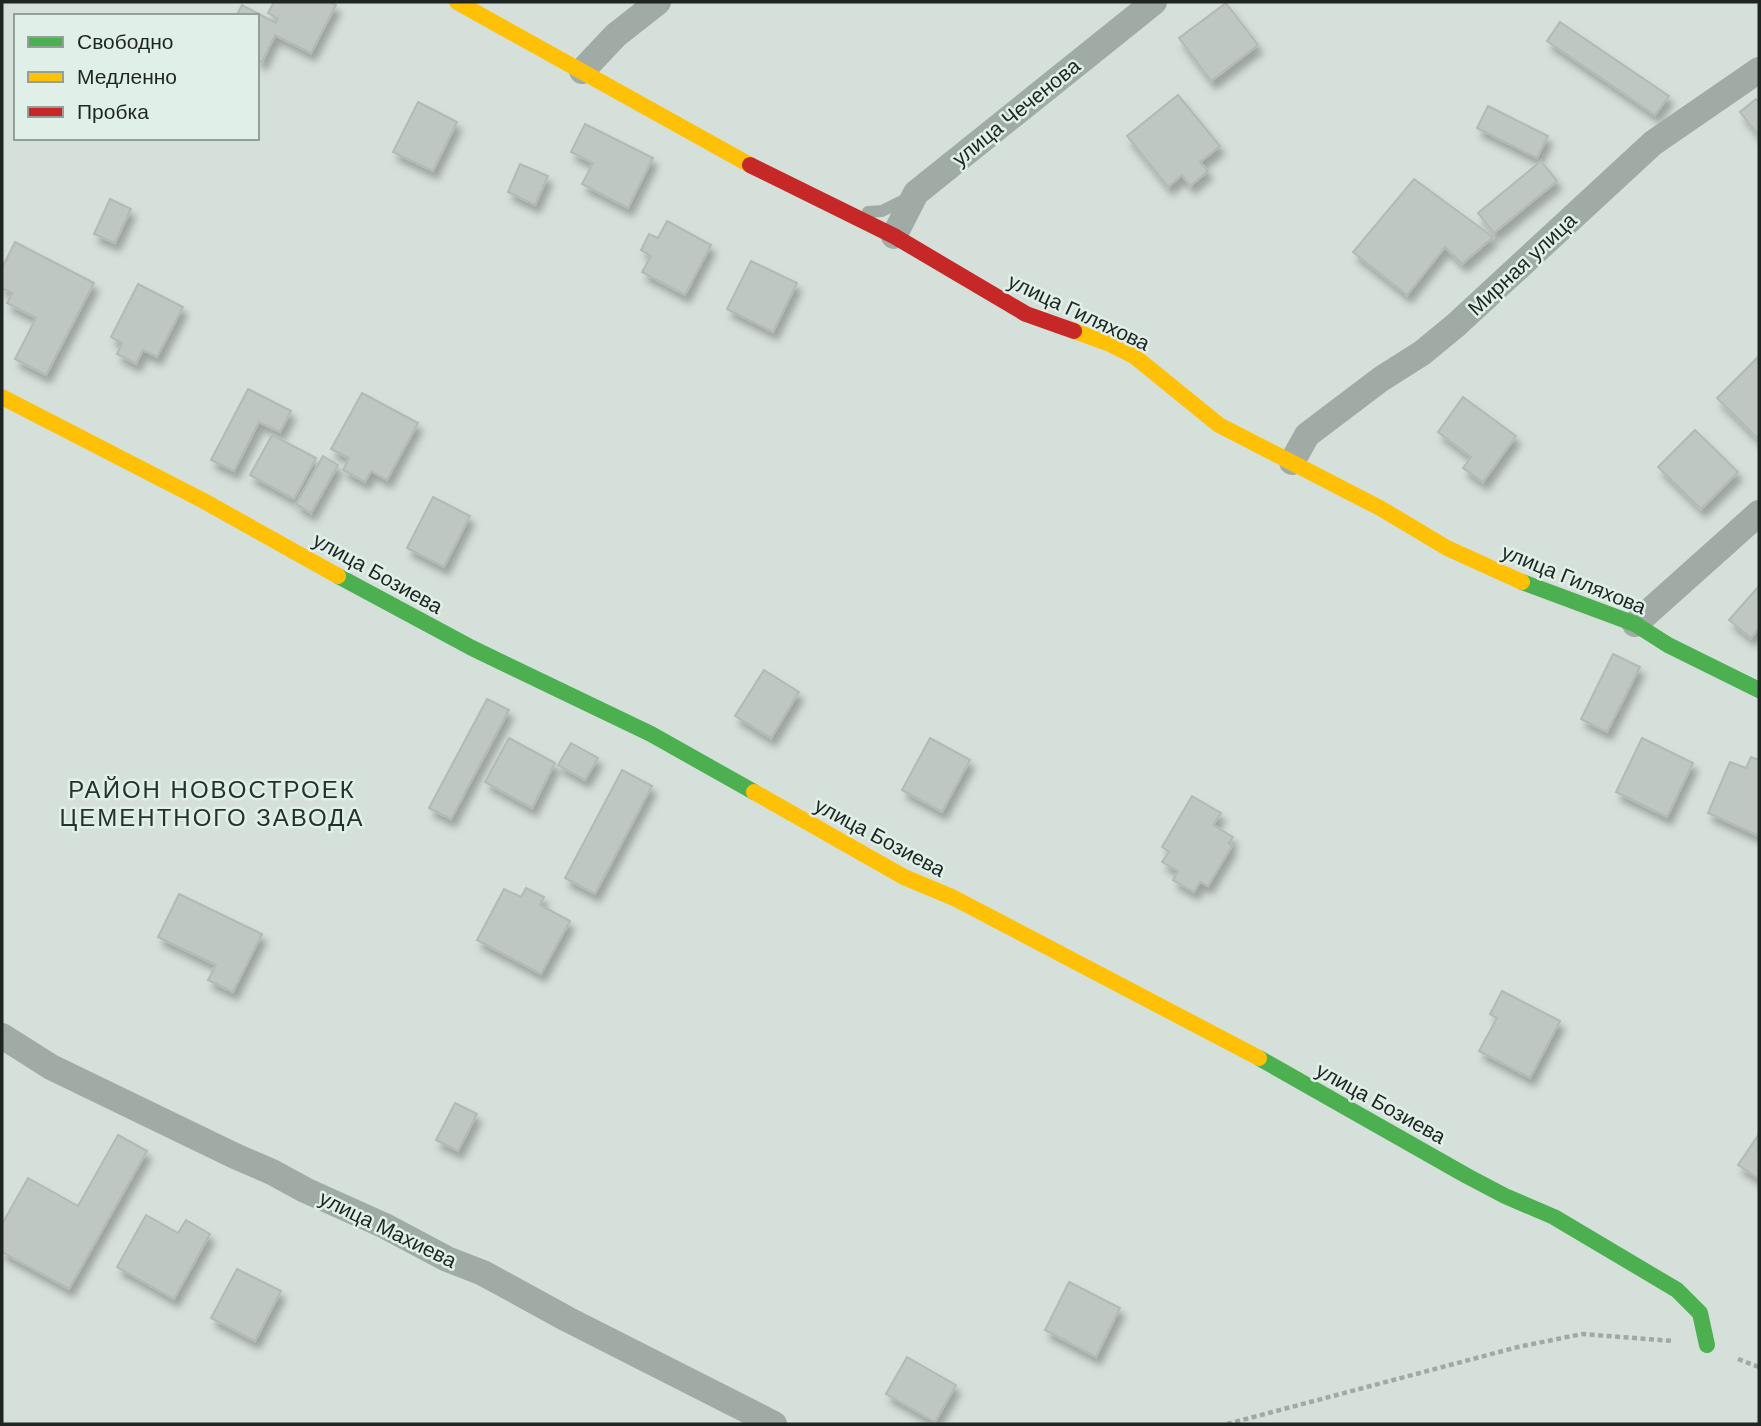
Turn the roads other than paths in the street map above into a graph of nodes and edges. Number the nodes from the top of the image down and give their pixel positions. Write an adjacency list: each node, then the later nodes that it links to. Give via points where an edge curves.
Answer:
1 (457, 2): 4 (street, улица Гиляхова)
2 (658, 2): 4 (street, via 616,35)
3 (1154, 2): 6 (street, улица Чеченова)
4 (582, 71): 7 (street, улица Гиляхова, via 727,153)
5 (1759, 71): 10 (street, Мирная улица, via 1653,143 1422,354 1307,435)
6 (916, 193): 7 (lane, via 882,211); 8 (street, улица Чеченова)
7 (841, 209): 8 (street, улица Гиляхова)
8 (894, 236): 10 (street, улица Гиляхова, via 1026,314 1133,356 1219,425)
9 (2, 397): 15 (street, улица Бозиева, via 472,648 651,734 904,877 965,904 1272,1065 1495,1191 1554,1217 1676,1290 1700,1313)
10 (1292, 462): 12 (street, улица Гиляхова, via 1447,548 1536,589)
11 (1759, 513): 12 (street)
12 (1635, 624): 13 (street, улица Гиляхова)
13 (1759, 690)
14 (2, 1036): 16 (street, улица Махиева, via 51,1067 483,1273)
15 (1707, 1345)
16 (774, 1424)

